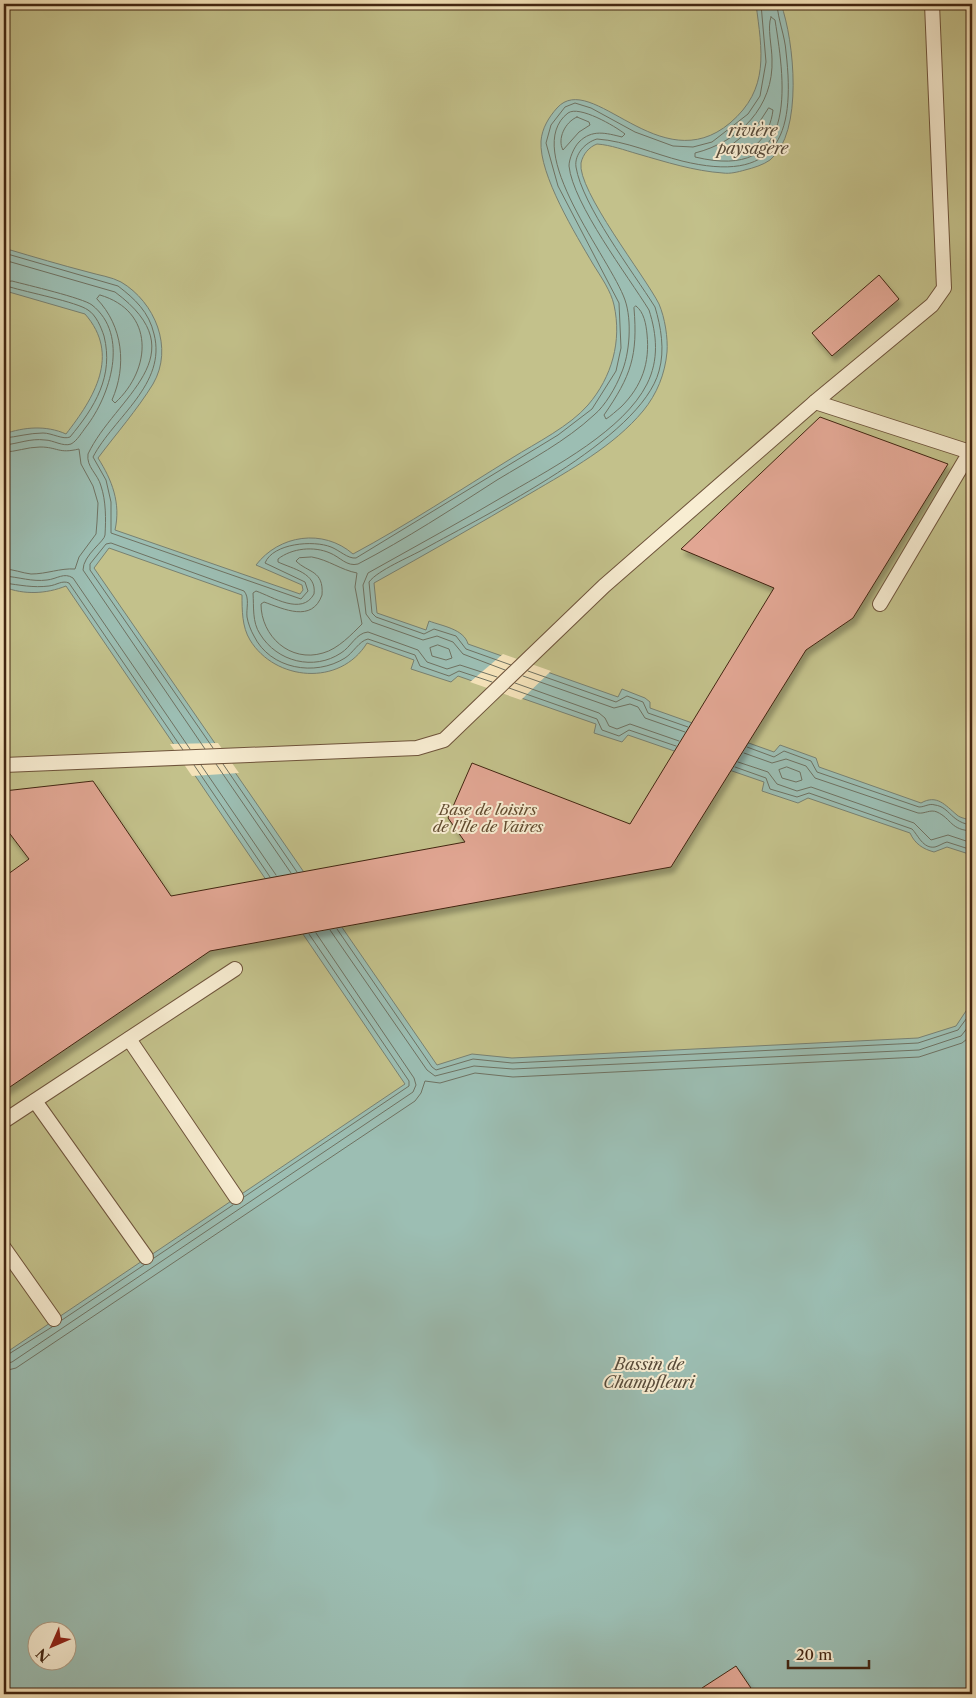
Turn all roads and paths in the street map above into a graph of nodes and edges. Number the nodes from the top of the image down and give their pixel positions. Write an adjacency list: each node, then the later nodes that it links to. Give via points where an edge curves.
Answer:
1 (932, 4): 2 (lane, via 944,288 932,305)
2 (815, 402): 3 (lane, via 970,452); 4 (lane, via 604,586 444,740 417,748)
3 (880, 604)
4 (4, 766)
5 (235, 969): 6 (lane)
6 (129, 1039): 7 (lane); 9 (lane)
7 (35, 1101): 8 (lane); 11 (lane)
8 (4, 1121)
9 (236, 1197)
10 (4, 1248): 12 (lane)
11 (146, 1257)
12 (54, 1320)

